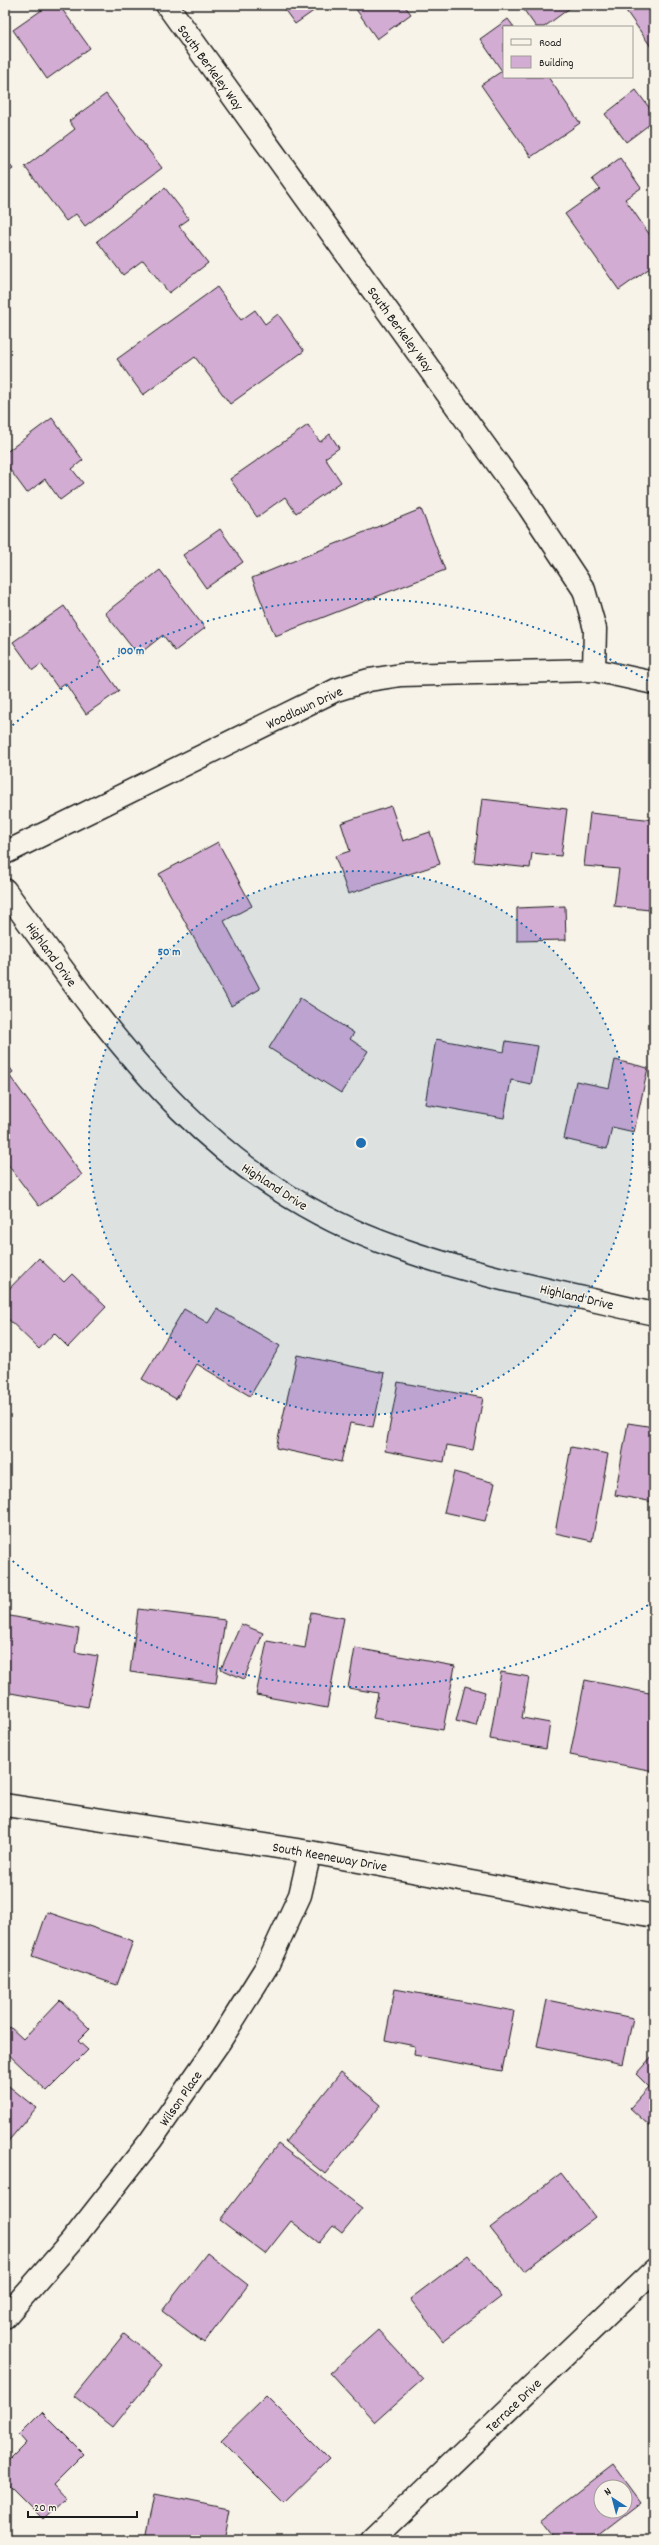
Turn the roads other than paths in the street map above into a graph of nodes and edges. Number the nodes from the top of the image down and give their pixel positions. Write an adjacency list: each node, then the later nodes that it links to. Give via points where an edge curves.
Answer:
1 (167, 5): 2 (street, South Berkeley Way, via 529,507 584,590 595,629)
2 (594, 670): 3 (street, Woodlawn Drive); 4 (street, Woodlawn Drive, via 401,675 369,680 336,690)
3 (654, 683)
4 (5, 853)
5 (5, 890): 6 (street, Highland Drive, via 82,996 154,1084 182,1113 231,1156 278,1190 317,1213 358,1232 429,1259 494,1277)
6 (654, 1314)
7 (5, 1805): 8 (street, South Keeneway Drive)
8 (310, 1852): 9 (street, South Keeneway Drive); 11 (street, Wilson Place, via 300,1895 270,1959 220,2041 150,2140 76,2236)
9 (654, 1916)
10 (654, 2270): 12 (street, Terrace Drive)
11 (5, 2317)
12 (372, 2540)

